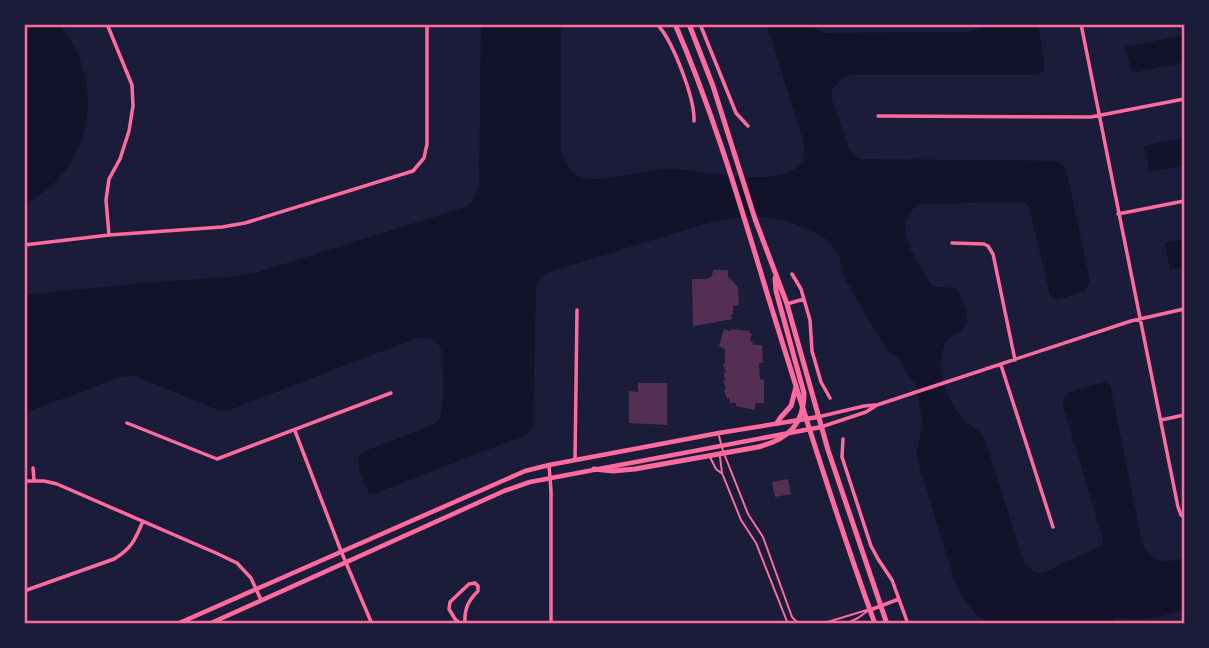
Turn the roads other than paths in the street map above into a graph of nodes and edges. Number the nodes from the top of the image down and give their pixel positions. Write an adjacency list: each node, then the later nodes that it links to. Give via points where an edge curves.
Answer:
1 (107, 24): 15 (street, via 132,85 133,106 120,159 109,179)
2 (427, 24): 15 (street, via 427,144 424,158 413,170 245,223)
3 (657, 24): 11 (street, via 671,44 692,102)
4 (675, 24): 27 (main road, via 730,170)
5 (689, 24): 18 (main road)
6 (701, 24): 12 (street, via 736,113)
7 (1081, 24): 10 (street)
8 (1185, 99): 10 (street)
9 (878, 116): 10 (street)
10 (1099, 116): 14 (street)
11 (694, 121)
12 (748, 126)
13 (1185, 201): 14 (street)
14 (1118, 214): 24 (street)
15 (109, 235): 17 (street)
16 (952, 243): 25 (street, via 984,244 993,254)
17 (24, 246)
18 (775, 272): 21 (main road); 47 (main road, via 776,291 804,388 800,417 789,433 766,445 674,462 613,471)
19 (792, 274): 20 (street)
20 (804, 299): 21 (street); 29 (street, via 813,356)
21 (787, 304): 32 (main road)
22 (1185, 309): 24 (street)
23 (576, 310): 44 (street)
24 (1140, 318): 25 (street); 34 (street)
25 (1015, 360): 26 (street)
26 (1001, 365): 30 (street); 54 (street)
27 (796, 386): 33 (main road); 36 (main road, via 791,406)
28 (391, 393): 39 (street)
29 (830, 398)
30 (877, 405): 32 (street); 37 (street)
31 (1185, 415): 34 (street)
32 (818, 417): 33 (main road); 37 (main road)
33 (807, 419): 36 (main road); 38 (main road)
34 (1161, 420): 52 (street)
35 (127, 423): 39 (street, via 217,459)
36 (777, 423): 40 (main road)
37 (821, 427): 38 (main road); 61 (main road)
38 (810, 430): 42 (main road); 62 (main road)
39 (295, 431): 55 (street)
40 (719, 433): 42 (lane); 44 (main road)
41 (843, 439): 59 (street, via 842,457 872,546)
42 (721, 446): 43 (main road); 48 (lane); 69 (lane, via 748,514 763,537 789,611)
43 (703, 449): 47 (main road); 48 (lane)
44 (575, 460): 45 (main road)
45 (549, 465): 49 (street); 55 (main road, via 511,476)
46 (33, 468): 50 (street)
47 (593, 469): 49 (main road)
48 (722, 473): 68 (lane, via 741,520 756,542)
49 (550, 478): 56 (main road, via 504,491); 67 (street)
50 (34, 480): 51 (street); 53 (street, via 57,484)
51 (24, 481)
52 (1183, 516)
53 (144, 521): 57 (street, via 237,563); 58 (street, via 127,551 114,559)
54 (1053, 527)
55 (341, 551): 56 (street); 57 (main road)
56 (345, 562): 60 (main road); 65 (street)
57 (256, 590): 60 (street); 63 (main road)
58 (24, 591)
59 (900, 599): 61 (street); 74 (street)
60 (261, 600): 64 (main road)
61 (881, 606): 62 (street); 73 (main road)
62 (870, 610): 70 (lane); 71 (lane); 72 (main road)
63 (177, 624)
64 (209, 624)
65 (372, 624)
66 (463, 624): 66 (street, via 449,610 450,602 475,583 478,591 468,601)
67 (551, 624)
68 (788, 624)
69 (799, 624)
70 (821, 624)
71 (845, 624)
72 (875, 624)
73 (887, 624)
74 (908, 624)

